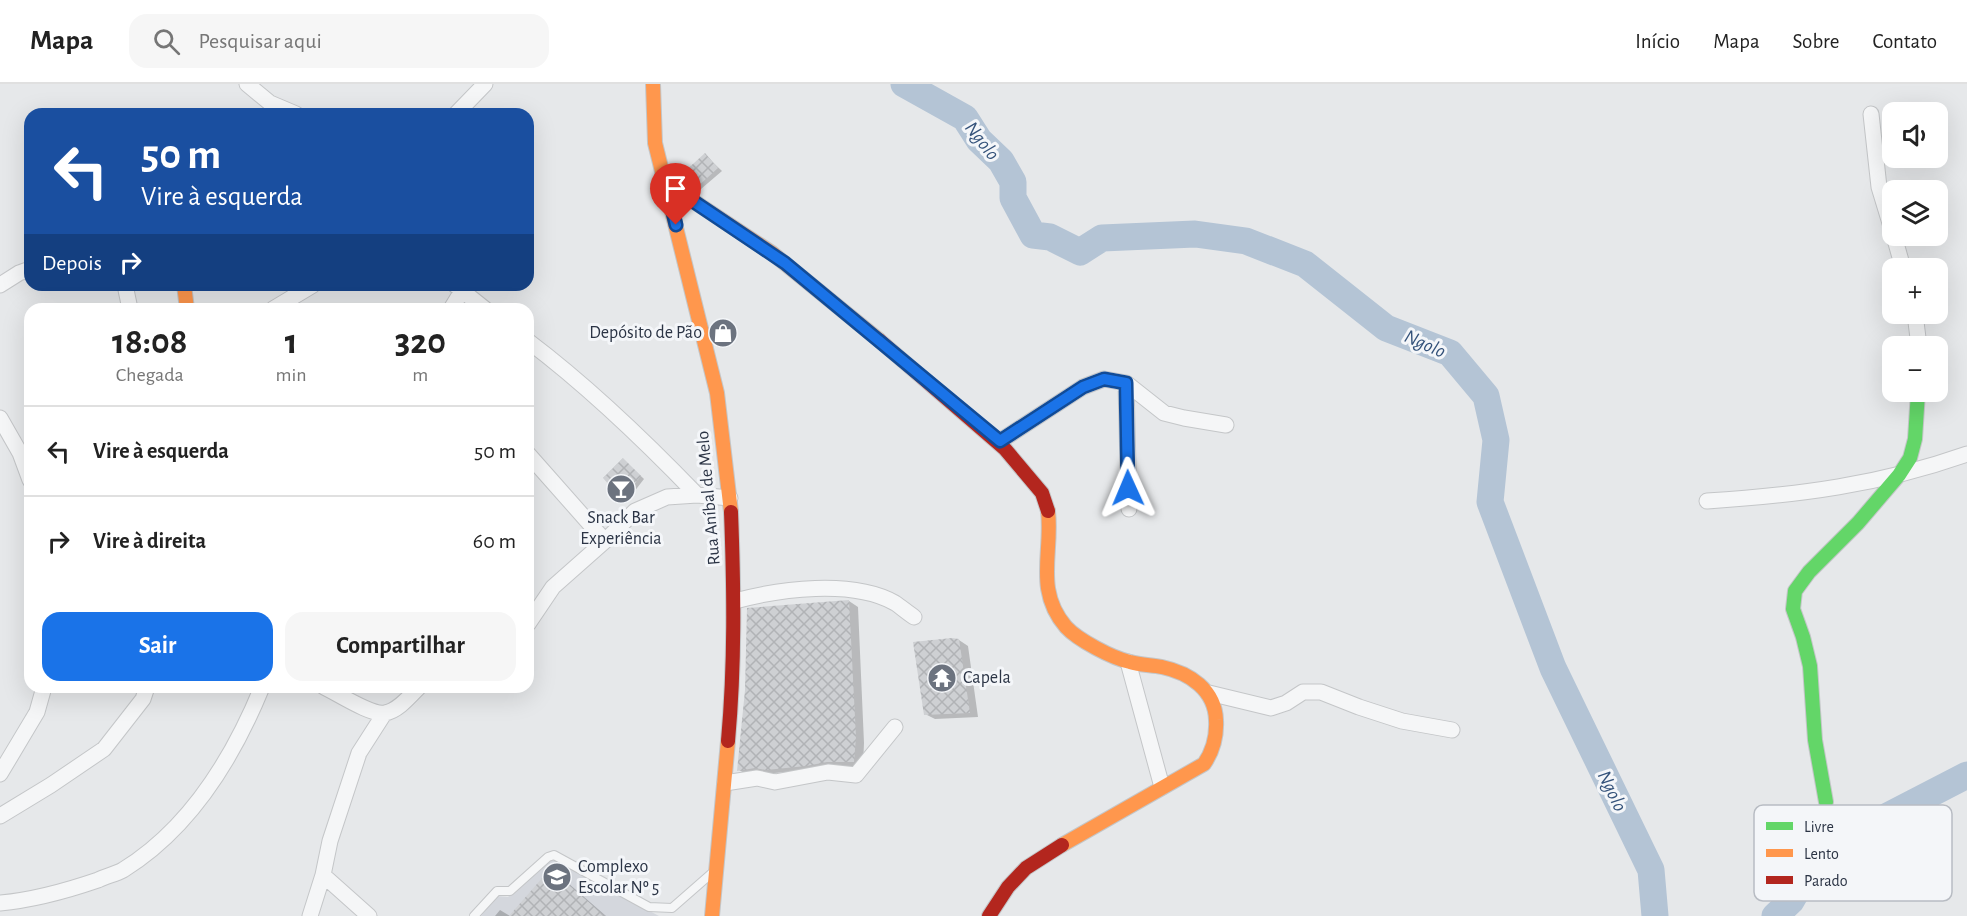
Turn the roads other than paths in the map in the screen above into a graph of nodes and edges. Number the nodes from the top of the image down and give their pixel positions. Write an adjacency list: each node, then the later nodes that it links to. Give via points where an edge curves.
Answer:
1 (247, 84): 4 (street)
2 (485, 84): 5 (street)
3 (652, 84): 7 (street, Rua Aníbal de Melo, via 656,143)
4 (282, 108)
5 (462, 108)
6 (1871, 114): 8 (street)
7 (666, 183): 20 (street, via 785,263); 26 (street, Rua Aníbal de Melo, via 717,393)
8 (1882, 197)
9 (24, 271): 10 (street)
10 (0, 285)
11 (303, 291): 13 (street)
12 (463, 291): 14 (street)
13 (283, 303)
14 (478, 303)
15 (534, 345): 25 (street, via 643,439)
16 (1126, 383): 19 (street, via 1164,413); 20 (street, via 1104,379 1083,387); 28 (street)
17 (1917, 402): 24 (street, via 1915,439)
18 (0, 418): 23 (street)
19 (1226, 425)
20 (1000, 441): 33 (street, via 1044,496 1050,519 1048,588 1054,610 1068,630)
21 (1967, 454): 24 (street)
22 (534, 461): 29 (street)
23 (24, 464)
24 (1899, 476): 27 (street, via 1841,488); 46 (street, via 1794,591 1793,609 1810,666 1815,740)
25 (697, 495): 26 (street); 29 (street, via 667,497 635,511)
26 (730, 498): 30 (street, Rua Aníbal de Melo)
27 (1707, 501)
28 (1129, 509)
29 (605, 541): 31 (street, via 553,587)
30 (735, 601): 32 (street, via 789,590 844,590 894,602); 44 (street, Rua Aníbal de Melo)
31 (534, 615)
32 (914, 617)
33 (1128, 662): 39 (street, via 1178,671 1195,679); 45 (street)
34 (42, 693): 43 (street, via 37,712)
35 (145, 693): 47 (street, via 104,749)
36 (259, 693): 50 (street, via 211,785 171,835 122,870 70,890)
37 (336, 693): 40 (street)
38 (413, 693): 40 (street, via 396,709)
39 (1209, 693): 42 (street, via 1271,708 1303,692 1321,692 1402,721); 45 (street, via 1216,712 1217,733 1212,753 1204,764)
40 (384, 714): 49 (street, via 359,753)
41 (895, 728): 44 (street, via 856,775 828,772 775,782 757,778)
42 (1452, 730)
43 (0, 774)
44 (726, 783): 48 (street, Rua Aníbal de Melo)
45 (1162, 787): 55 (street, via 1026,868)
46 (1826, 802)
47 (0, 816)
48 (717, 869): 53 (lane, via 672,908 649,907 554,855 510,891 497,891); 54 (street, Rua Aníbal de Melo)
49 (323, 875): 51 (street); 52 (street)
50 (0, 903)
51 (310, 916)
52 (369, 916)
53 (474, 916)
54 (712, 916)
55 (989, 916)

